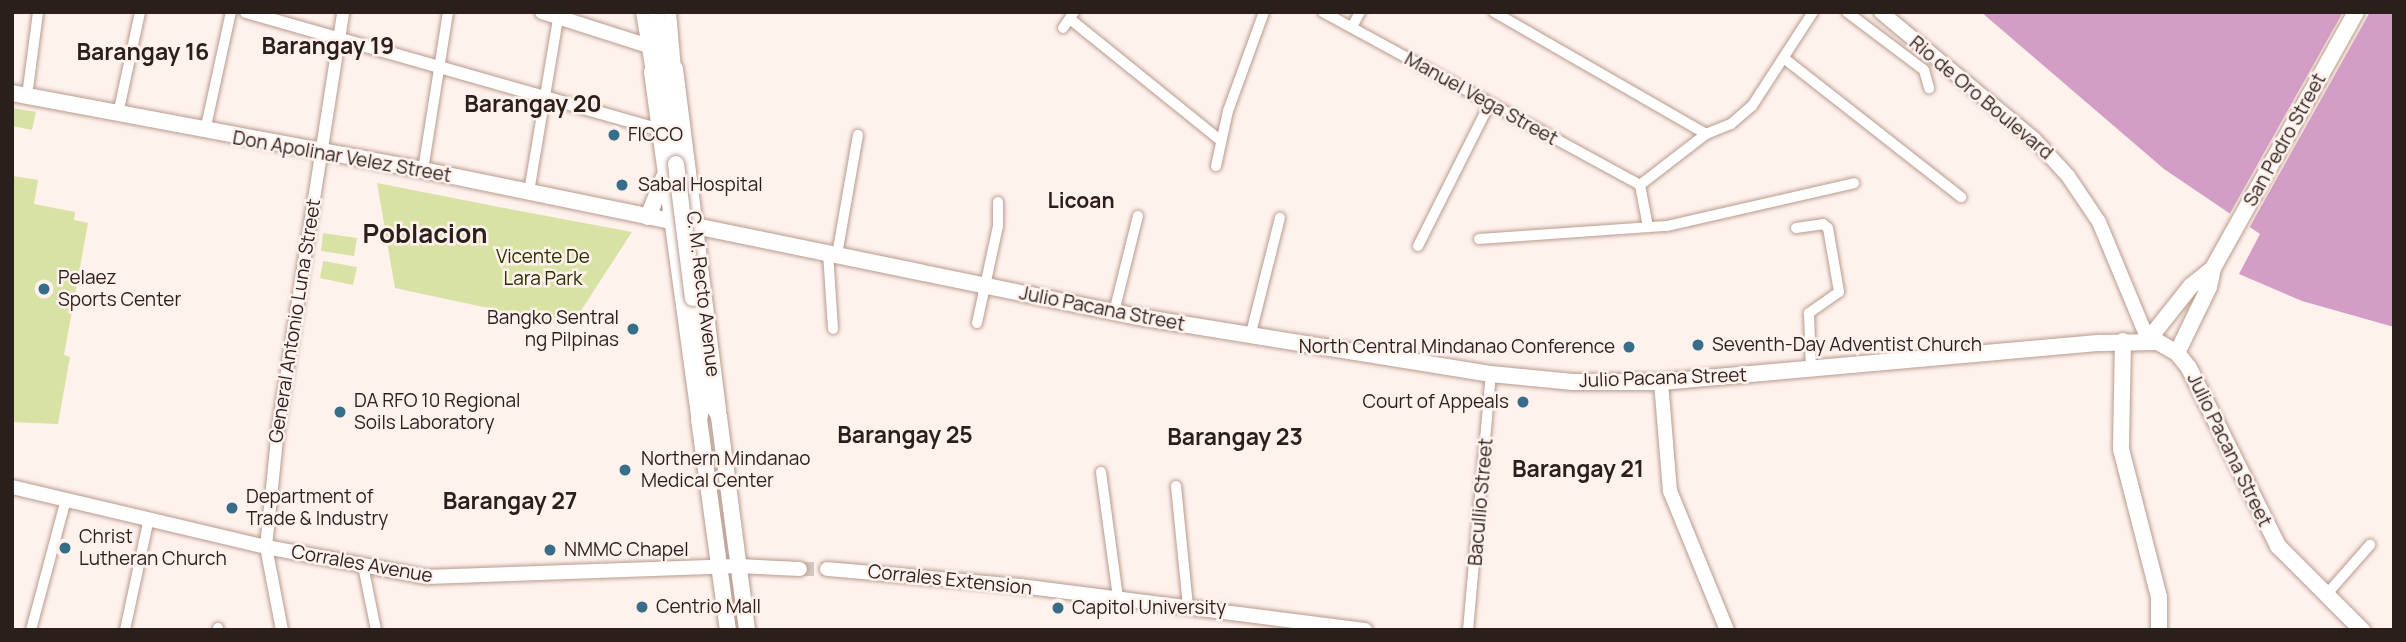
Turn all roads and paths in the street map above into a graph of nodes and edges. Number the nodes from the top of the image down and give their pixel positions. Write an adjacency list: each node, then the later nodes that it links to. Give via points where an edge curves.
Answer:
1 (38, 12): 28 (street)
2 (140, 12): 31 (street)
3 (231, 12): 33 (street)
4 (246, 12): 22 (street)
5 (342, 12): 22 (street, General Antonio Luna Street)
6 (448, 12): 25 (street)
7 (542, 12): 19 (main road)
8 (642, 12): 23 (street)
9 (656, 12): 23 (main road, C. M. Recto Avenue)
10 (670, 12): 26 (street)
11 (1264, 12): 36 (street)
12 (1322, 12): 21 (street, Manuel Vega Street)
13 (1360, 12): 21 (street)
14 (1494, 12): 34 (street)
15 (1813, 12): 24 (street)
16 (1847, 12): 27 (street, via 1924,70)
17 (1881, 12): 62 (main road, Rio de Oro Boulevard, via 2034,139 2068,176 2099,222)
18 (2356, 12): 56 (main road, San Pedro Street)
19 (558, 18): 23 (main road); 29 (street)
20 (1069, 20): 36 (street)
21 (1352, 27): 30 (street, Manuel Vega Street)
22 (338, 39): 25 (street); 37 (street, General Antonio Luna Street)
23 (654, 48): 26 (main road, C. M. Recto Avenue); 32 (main road, C. M. Recto Avenue, via 652,72); 39 (main road, C. M. Recto Avenue)
24 (1785, 59): 34 (street, via 1752,106 1731,124); 44 (street)
25 (439, 68): 29 (street); 40 (street)
26 (675, 69): 50 (main road, C. M. Recto Avenue)
27 (1929, 88)
28 (19, 95): 31 (main road, Don Apolinar Velez Street)
29 (545, 98): 32 (street); 43 (street)
30 (1489, 105): 42 (street, Manuel Vega Street); 54 (street)
31 (118, 114): 33 (main road, Don Apolinar Velez Street)
32 (660, 130): 39 (main road, C. M. Recto Avenue)
33 (205, 132): 37 (main road, Don Apolinar Velez Street)
34 (1706, 134): 42 (street)
35 (858, 135): 55 (street)
36 (1220, 140): 38 (street)
37 (321, 153): 40 (main road, Don Apolinar Velez Street); 77 (street, General Antonio Luna Street, via 278,429)
38 (1216, 166)
39 (671, 168): 47 (main road); 49 (main road, C. M. Recto Avenue); 68 (main road, C. M. Recto Avenue, bridge)
40 (423, 170): 43 (main road, Don Apolinar Velez Street)
41 (1854, 183): 51 (street)
42 (1640, 185): 51 (street)
43 (529, 192): 47 (main road, Don Apolinar Velez Street)
44 (1961, 197)
45 (998, 202): 57 (street, via 998,226)
46 (1138, 216): 58 (street)
47 (649, 217): 49 (main road, Don Apolinar Velez Street)
48 (1280, 218): 61 (street)
49 (672, 222): 50 (main road, Don Apolinar Velez Street); 70 (main road, C. M. Recto Avenue)
50 (695, 227): 55 (main road, Julio Pacana Street); 69 (main road, C. M. Recto Avenue)
51 (1648, 227): 53 (street)
52 (1796, 228): 65 (street, via 1823,224 1828,228 1839,292 1809,313)
53 (1479, 239)
54 (1418, 246)
55 (832, 254): 57 (main road, Julio Pacana Street); 60 (street)
56 (2214, 266): 62 (main road, San Pedro Street, via 2191,286); 64 (main road, San Pedro Street, via 2209,287)
57 (985, 286): 58 (main road, Julio Pacana Street); 59 (street)
58 (1114, 312): 61 (main road, Julio Pacana Street)
59 (978, 323)
60 (833, 329)
61 (1250, 337): 66 (main road, Julio Pacana Street)
62 (2148, 340): 63 (main road, Julio Pacana Street); 64 (main road, Julio Pacana Street)
63 (2123, 341): 65 (main road, Julio Pacana Street); 95 (main road, via 2121,449 2160,597)
64 (2177, 353): 83 (main road, Julio Pacana Street, via 2194,377 2270,534)
65 (1811, 371): 67 (main road, Julio Pacana Street)
66 (1491, 374): 67 (main road, Julio Pacana Street, via 1573,382); 93 (street, Bacullio Street)
67 (1661, 382): 94 (main road, via 1670,491)
68 (705, 389): 69 (main road, C. M. Recto Avenue); 70 (main road, C. M. Recto Avenue)
69 (719, 417): 79 (main road, C. M. Recto Avenue)
70 (699, 419): 80 (main road, C. M. Recto Avenue)
71 (1101, 472): 84 (street)
72 (1176, 486): 85 (street)
73 (12, 487): 74 (main road, Corrales Avenue)
74 (66, 499): 75 (main road, Corrales Avenue); 86 (street)
75 (149, 518): 77 (main road, Corrales Avenue); 87 (street)
76 (2370, 545): 83 (street)
77 (267, 547): 78 (main road, Corrales Avenue); 88 (street, General Antonio Luna Street)
78 (363, 566): 80 (main road, Corrales Avenue, via 426,577); 89 (street)
79 (738, 566): 80 (main road, Corrales Avenue); 81 (main road); 91 (main road, C. M. Recto Avenue)
80 (720, 569): 90 (main road, C. M. Recto Avenue)
81 (800, 569)
82 (827, 569): 84 (main road, Corrales Extension)
83 (2326, 595): 96 (main road, Julio Pacana Street)
84 (1118, 598): 85 (main road, Corrales Extension)
85 (1188, 607): 92 (main road, Corrales Extension)
86 (31, 630)
87 (125, 630)
88 (282, 630)
89 (376, 630)
90 (728, 630)
91 (747, 630)
92 (1365, 630)
93 (1468, 630)
94 (1727, 630)
95 (2159, 630)
96 (2362, 630)

